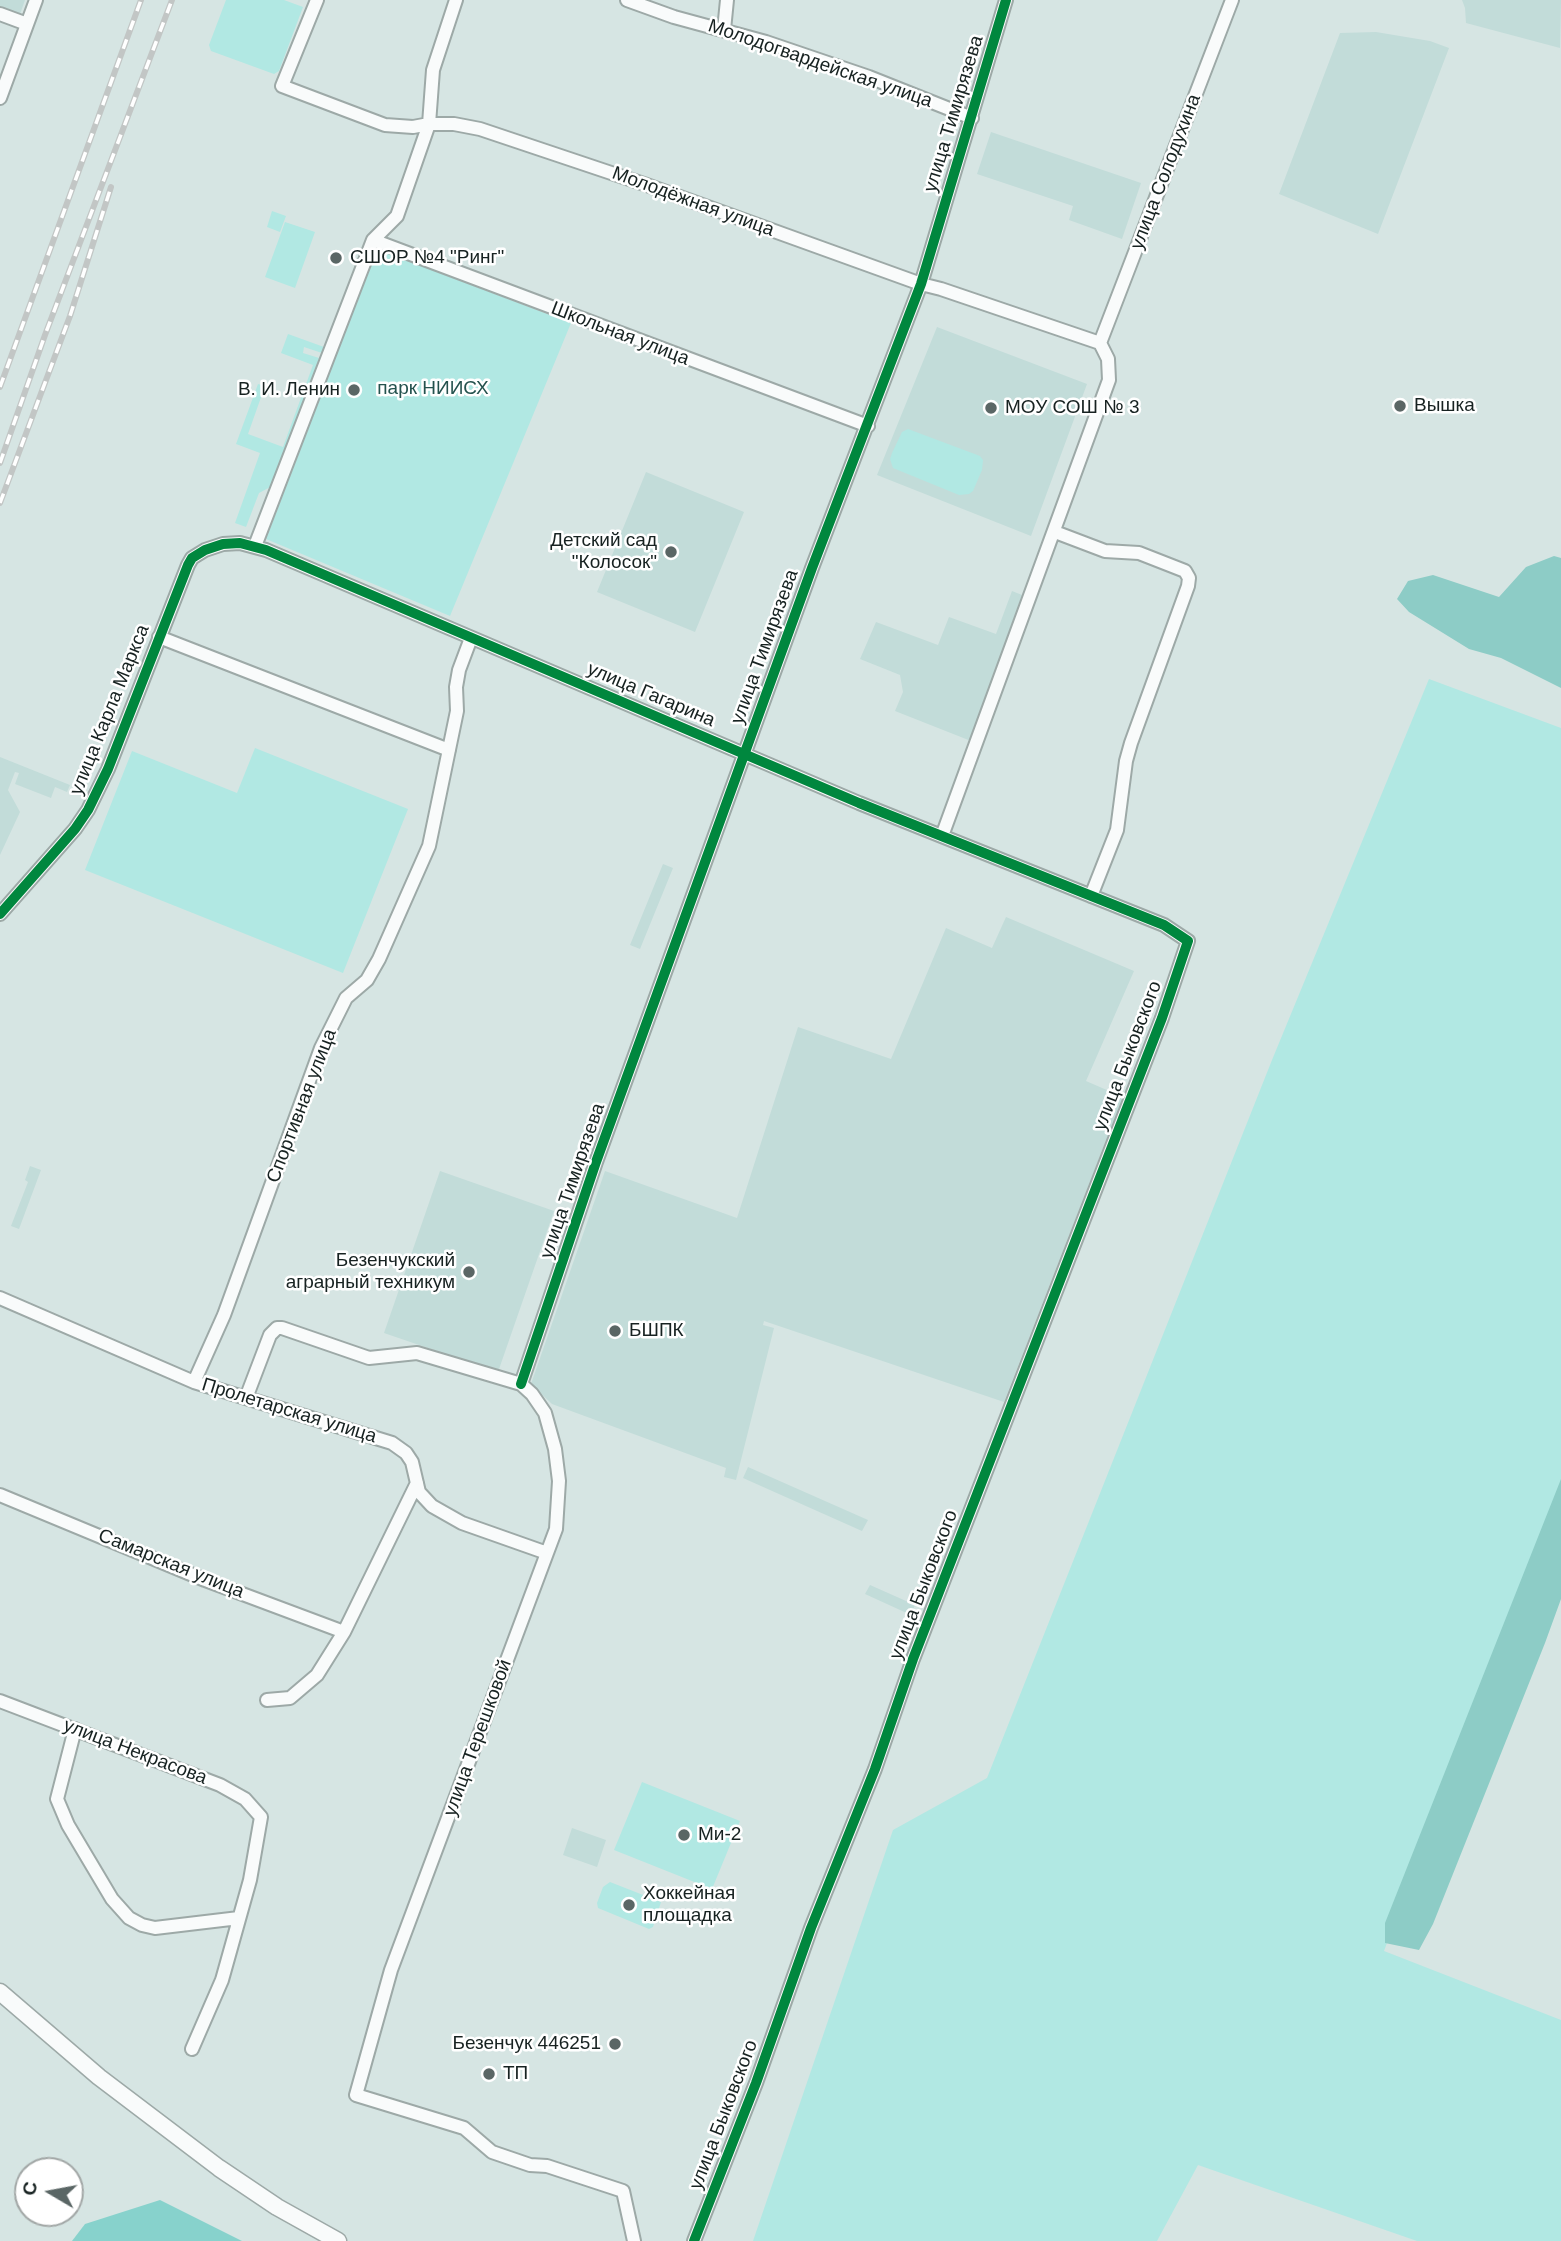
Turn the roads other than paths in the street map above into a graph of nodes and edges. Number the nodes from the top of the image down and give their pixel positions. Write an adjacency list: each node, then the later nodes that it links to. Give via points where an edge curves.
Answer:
1 (36, 0): 9 (street)
2 (317, 0): 13 (street, Молодёжная улица, via 282,86 386,125)
3 (456, 0): 13 (street, via 433,70)
4 (627, 0): 10 (street, Молодогвардейская улица)
5 (727, 0): 10 (street)
6 (1006, 0): 12 (street, улица Тимирязева)
7 (1232, 0): 16 (street, улица Солодухина)
8 (0, 14): 9 (street)
9 (27, 24): 11 (street)
10 (724, 30): 12 (street, Молодогвардейская улица, via 869,77)
11 (0, 98)
12 (972, 117): 15 (street, улица Тимирязева)
13 (429, 124): 14 (street, via 397,216); 15 (street, Молодёжная улица, via 480,129)
14 (373, 240): 17 (street, Школьная улица); 19 (street)
15 (921, 284): 16 (street, Молодёжная улица); 17 (street, улица Тимирязева)
16 (1100, 344): 18 (street, via 1108,359 1109,380)
17 (867, 426): 23 (street, улица Тимирязева)
18 (1055, 532): 24 (street); 25 (street, via 1105,551 1139,553 1185,572 1189,578 1131,743 1117,830)
19 (255, 546): 20 (street, улица Карла Маркса, via 223,544 192,558); 21 (street, улица Гагарина)
20 (159, 637): 22 (street); 26 (street, улица Карла Маркса, via 88,810)
21 (471, 638): 22 (street, Спортивная улица, via 459,670); 23 (street, улица Гагарина)
22 (449, 750): 29 (street, Спортивная улица, via 429,845 379,959 367,981 346,998 321,1048 224,1315)
23 (744, 755): 24 (street, улица Гагарина); 30 (street, улица Тимирязева)
24 (942, 836): 25 (street, улица Гагарина)
25 (1091, 895): 27 (street, улица Гагарина, via 1164,925)
26 (0, 914)
27 (1188, 941): 44 (street, улица Быковского)
28 (0, 1298): 29 (street, Пролетарская улица)
29 (194, 1382): 31 (street, Пролетарская улица)
30 (521, 1384): 31 (street, via 417,1353 369,1358 277,1328 270,1335); 34 (street, улица Терешковой, via 545,1413 555,1448 558,1507)
31 (246, 1398): 32 (street, Пролетарская улица, via 392,1443 406,1452)
32 (417, 1483): 34 (street, Пролетарская улица, via 424,1499 444,1514); 35 (street)
33 (0, 1495): 35 (street, Самарская улица)
34 (547, 1553): 43 (street, улица Терешковой, via 391,1970 356,2095 464,2128 492,2152 622,2191)
35 (344, 1632): 36 (street, via 317,1675 290,1698)
36 (267, 1700)
37 (0, 1701): 38 (street, улица Некрасова)
38 (75, 1729): 39 (street, улица Некрасова, via 220,1785 245,1799 261,1817); 39 (street, via 57,1799 112,1899 142,1926)
39 (239, 1918): 41 (street, via 222,1980)
40 (0, 1992): 42 (street, via 99,2077 219,2168)
41 (192, 2049)
42 (338, 2241)
43 (634, 2241)
44 (695, 2241)

